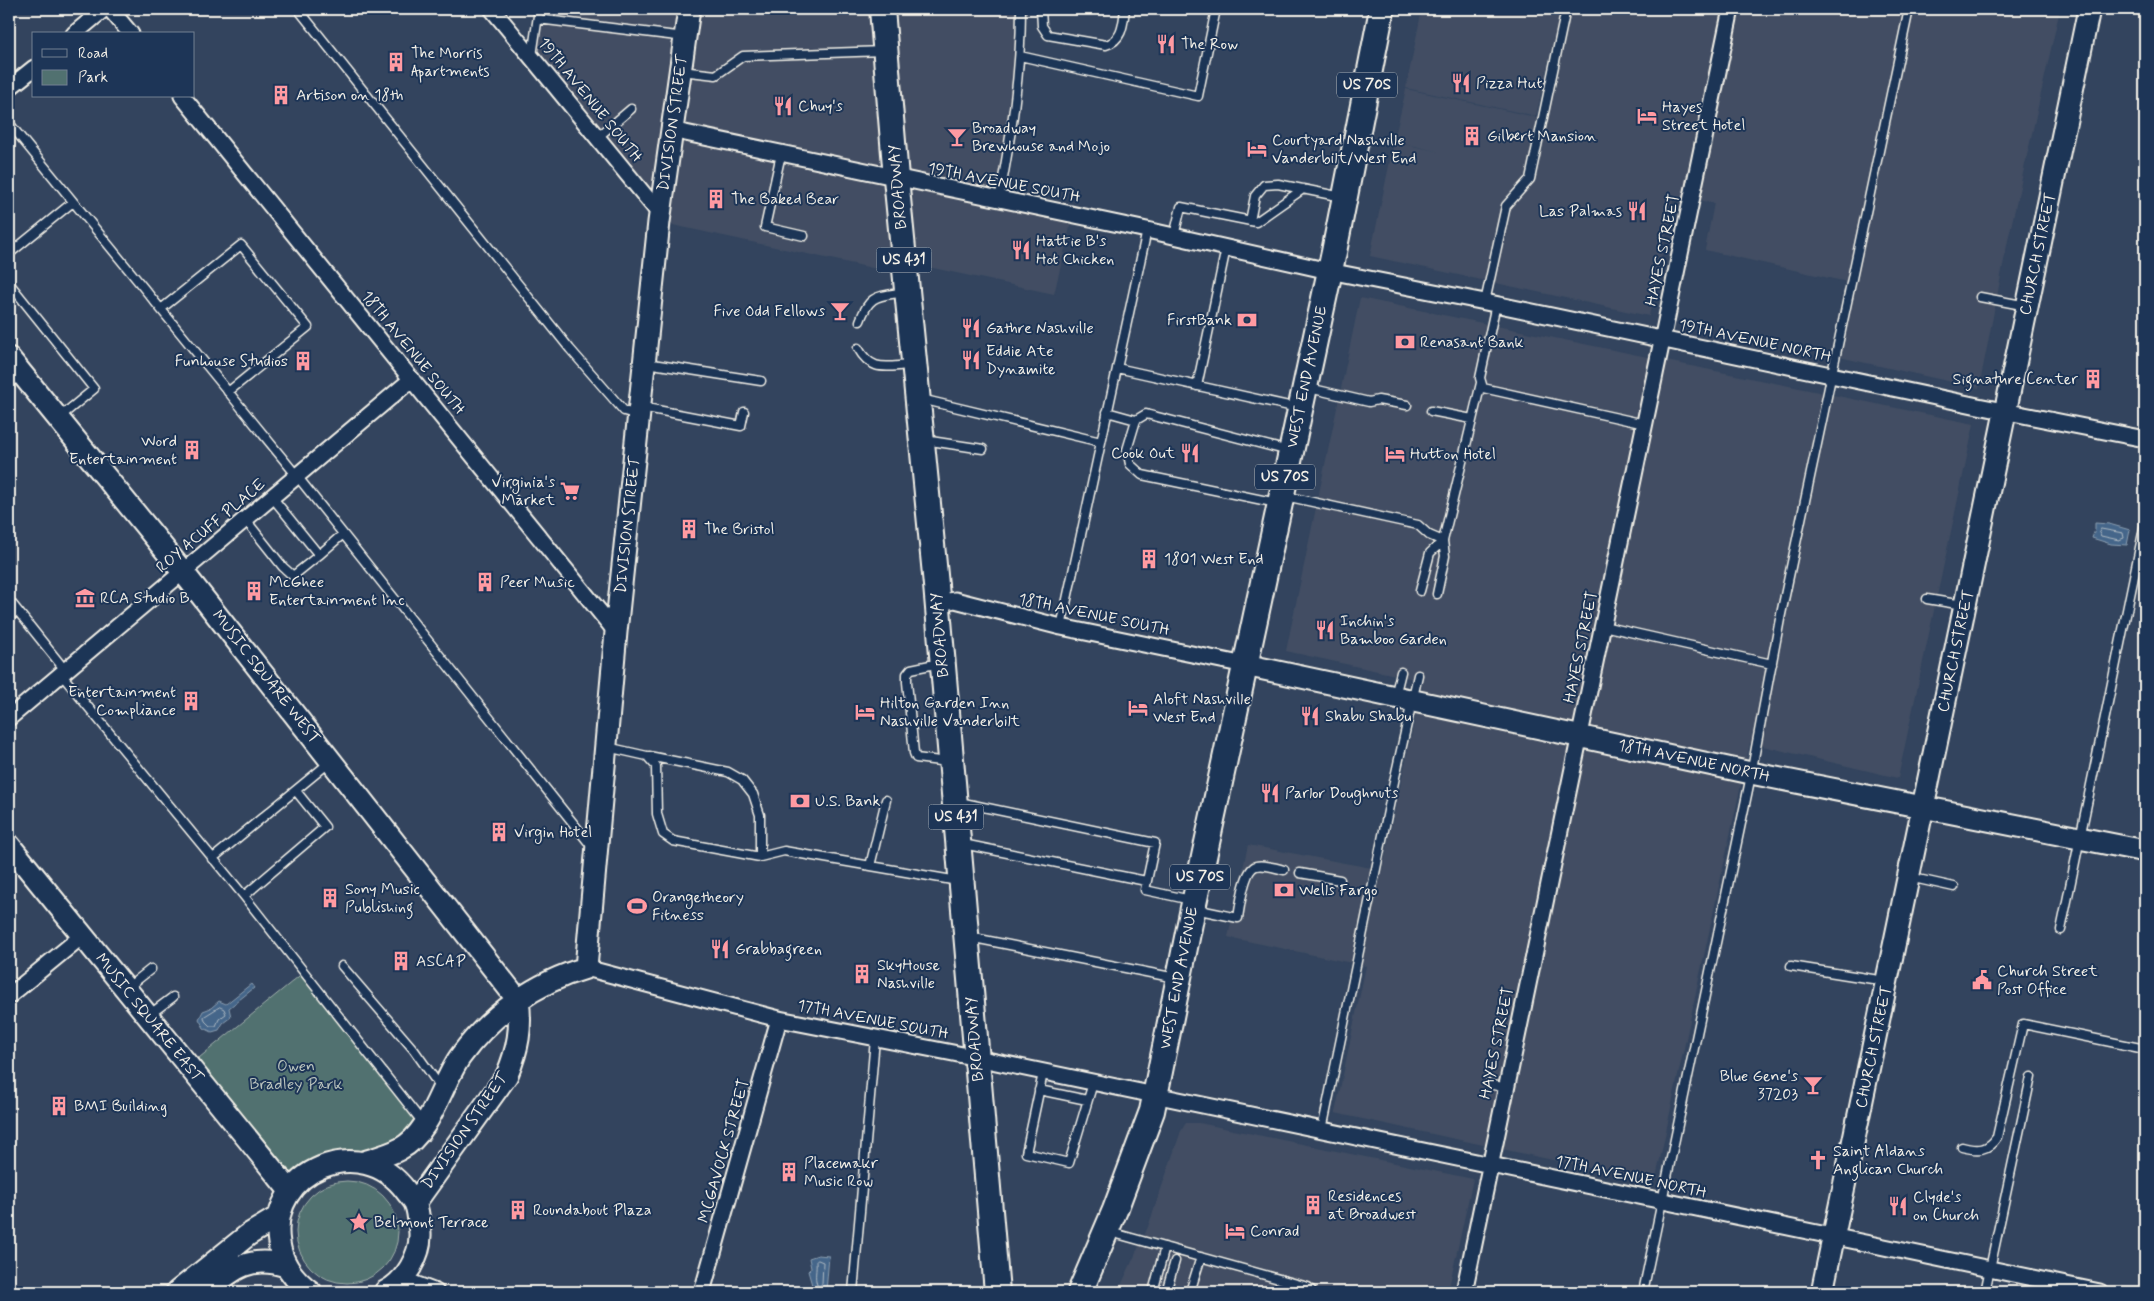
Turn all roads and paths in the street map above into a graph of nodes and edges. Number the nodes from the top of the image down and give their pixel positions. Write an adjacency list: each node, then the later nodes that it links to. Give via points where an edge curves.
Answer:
1 (104, 9): 18 (street)
2 (110, 9): 19 (street)
3 (298, 9): 70 (lane, via 570,349 624,411)
4 (492, 9): 23 (street, 19TH AVENUE SOUTH)
5 (539, 9): 17 (lane)
6 (689, 9): 20 (main road, DIVISION STREET)
7 (882, 9): 21 (main road, BROADWAY / US 431)
8 (1021, 9): 22 (lane)
9 (1041, 9): 10 (lane, via 1042,26 1048,35 1106,46 1121,35)
10 (1125, 9)
11 (1216, 9): 22 (lane, via 1198,96)
12 (1566, 9): 49 (lane, via 1530,179 1506,206)
13 (1731, 9): 53 (street, HAYES STREET)
14 (1909, 9): 59 (lane)
15 (2089, 9): 50 (main road, CHURCH STREET)
16 (1378, 10): 35 (main road, WEST END AVENUE / US 70S)
17 (538, 19): 20 (lane); 23 (lane)
18 (76, 32)
19 (129, 32)
20 (685, 37): 25 (main road, DIVISION STREET)
21 (886, 51): 25 (lane, via 743,56 716,75); 33 (main road, BROADWAY / US 431)
22 (1020, 56): 36 (lane, via 1014,122)
23 (532, 57): 31 (street, 19TH AVENUE SOUTH)
24 (32, 70): 26 (street)
25 (680, 70): 30 (main road, DIVISION STREET)
26 (9, 88)
27 (184, 98): 60 (street, 18TH AVENUE SOUTH)
28 (631, 109): 31 (lane)
29 (9, 123): 37 (lane)
30 (671, 130): 32 (street, 19TH AVENUE SOUTH); 38 (main road, DIVISION STREET)
31 (598, 138): 38 (street, 19TH AVENUE SOUTH)
32 (781, 154): 33 (street, 19TH AVENUE SOUTH); 41 (lane, via 765,227)
33 (896, 178): 36 (street, 19TH AVENUE SOUTH); 47 (main road, BROADWAY / US 431)
34 (1303, 189): 35 (lane); 39 (lane, via 1256,222); 39 (lane, via 1264,185 1255,196)
35 (1344, 198): 45 (main road, WEST END AVENUE / US 70S)
36 (999, 200): 40 (street, 19TH AVENUE SOUTH)
37 (73, 202): 44 (lane); 51 (lane)
38 (660, 214): 56 (main road, DIVISION STREET)
39 (1250, 221): 42 (lane, via 1181,207)
40 (1147, 230): 42 (street, 19TH AVENUE SOUTH); 58 (lane)
41 (804, 236)
42 (1174, 236): 43 (street, 19TH AVENUE SOUTH)
43 (1226, 248): 45 (street, 19TH AVENUE SOUTH); 63 (lane)
44 (9, 254)
45 (1329, 272): 49 (street, 19TH AVENUE NORTH); 65 (main road, WEST END AVENUE / US 70S)
46 (9, 283): 73 (lane, via 94,389)
47 (907, 292): 52 (lane, via 875,297 866,306); 57 (main road, BROADWAY / US 431)
48 (1980, 297): 50 (lane)
49 (1491, 303): 53 (street, 19TH AVENUE NORTH); 62 (lane)
50 (2028, 306): 69 (main road, CHURCH STREET)
51 (161, 309): 64 (lane); 64 (lane, via 241,245 308,327)
52 (860, 321)
53 (1662, 340): 59 (street, 19TH AVENUE NORTH); 76 (street, HAYES STREET)
54 (858, 348): 57 (lane, via 865,360 876,367)
55 (9, 358): 73 (main road, MUSIC SQUARE WEST)
56 (646, 363): 61 (lane); 70 (main road, DIVISION STREET)
57 (915, 364): 66 (main road, BROADWAY / US 431)
58 (1117, 368): 63 (lane); 72 (lane)
59 (1832, 375): 69 (street, 19TH AVENUE NORTH); 103 (lane)
60 (412, 379): 82 (street, ROY ACUFF PLACE); 101 (street, 18TH AVENUE SOUTH)
61 (761, 381)
62 (1480, 383): 74 (lane); 76 (lane, via 1483,388)
63 (1197, 386): 65 (lane)
64 (228, 392): 82 (lane)
65 (1302, 398): 67 (lane, via 1378,400); 81 (main road, WEST END AVENUE / US 70S)
66 (919, 399): 78 (main road, BROADWAY / US 431); 79 (lane)
67 (1407, 405)
68 (1431, 411): 74 (lane)
69 (2005, 411): 77 (street, 19TH AVENUE NORTH); 96 (main road, CHURCH STREET)
70 (641, 412): 71 (lane, via 741,426); 101 (main road, DIVISION STREET)
71 (744, 412)
72 (1107, 412): 75 (lane); 79 (lane)
73 (58, 418): 90 (main road, MUSIC SQUARE WEST)
74 (1472, 419): 88 (lane)
75 (1136, 420): 81 (lane, via 1146,414); 84 (lane, via 1127,450 1130,464 1142,475)
76 (1645, 424): 99 (street, HAYES STREET)
77 (2145, 439)
78 (922, 440): 80 (lane); 95 (main road, BROADWAY / US 431)
79 (1101, 442): 100 (lane)
80 (983, 449)
81 (1290, 452): 84 (main road, WEST END AVENUE / US 70S)
82 (297, 476): 83 (street, ROY ACUFF PLACE); 87 (lane)
83 (272, 497): 85 (street, ROY ACUFF PLACE); 89 (lane)
84 (1280, 500): 88 (lane, via 1418,525); 104 (main road, WEST END AVENUE / US 70S)
85 (245, 520): 89 (lane, via 293,576); 90 (street, ROY ACUFF PLACE)
86 (2145, 523): 120 (lane)
87 (343, 534): 89 (lane); 124 (lane)
88 (1443, 541): 91 (lane, via 1430,553); 92 (lane, via 1445,556)
89 (319, 555)
90 (183, 572): 105 (street, ROY ACUFF PLACE); 113 (main road, MUSIC SQUARE WEST)
91 (1420, 591)
92 (1437, 594)
93 (1927, 599): 96 (lane)
94 (9, 600): 97 (lane)
95 (936, 602): 100 (street, 18TH AVENUE SOUTH, via 954,600); 102 (main road, BROADWAY / US 431)
96 (1965, 605): 119 (main road, CHURCH STREET)
97 (17, 610): 98 (lane); 105 (lane)
98 (9, 617)
99 (1603, 626): 103 (lane); 110 (street, HAYES STREET)
100 (1061, 627): 104 (street, 18TH AVENUE SOUTH)
101 (616, 632): 111 (main road, DIVISION STREET)
102 (942, 663): 114 (main road, BROADWAY / US 431); 114 (lane, via 911,669 907,682 916,758)
103 (1772, 664): 115 (lane)
104 (1245, 665): 108 (main road, 18TH AVENUE NORTH); 136 (main road, WEST END AVENUE / US 70S)
105 (63, 672): 109 (street, ROY ACUFF PLACE); 126 (lane)
106 (1401, 672): 108 (lane)
107 (1418, 675): 108 (lane)
108 (1403, 698): 110 (main road, 18TH AVENUE NORTH); 165 (lane)
109 (9, 718)
110 (1580, 737): 115 (main road, 18TH AVENUE NORTH); 159 (street, HAYES STREET)
111 (607, 747): 112 (lane); 124 (main road, DIVISION STREET)
112 (647, 756): 125 (lane, via 728,772 742,780 753,794 760,815); 125 (lane, via 656,766 657,814 663,834 673,841)
113 (332, 761): 116 (lane); 149 (main road, MUSIC SQUARE WEST)
114 (951, 762): 118 (main road, BROADWAY / US 431)
115 (1751, 773): 119 (main road, 18TH AVENUE NORTH); 171 (lane)
116 (296, 790): 126 (lane); 135 (lane, via 325,827)
117 (886, 800): 127 (lane)
118 (954, 801): 121 (main road, BROADWAY / US 431); 132 (lane, via 1154,843)
119 (1924, 807): 120 (main road, 18TH AVENUE NORTH); 130 (main road, CHURCH STREET)
120 (2080, 838): 123 (main road, 18TH AVENUE NORTH); 137 (lane)
121 (958, 844): 132 (lane); 133 (main road, BROADWAY / US 431)
122 (9, 845): 138 (main road, MUSIC SQUARE EAST)
123 (2145, 851)
124 (598, 854): 142 (main road, DIVISION STREET)
125 (760, 857): 127 (lane, via 784,851)
126 (212, 859): 135 (lane)
127 (870, 866): 133 (lane)
128 (1284, 870): 136 (lane, via 1262,866 1250,870 1238,918)
129 (1300, 873): 131 (lane)
130 (1909, 877): 134 (lane); 145 (main road, CHURCH STREET)
131 (1340, 880)
132 (1146, 881): 136 (lane, via 1145,890)
133 (961, 882): 139 (main road, BROADWAY / US 431)
134 (1954, 887)
135 (244, 896): 164 (lane)
136 (1194, 904): 144 (main road, WEST END AVENUE / US 70S)
137 (2061, 930)
138 (82, 936): 146 (main road, MUSIC SQUARE EAST); 147 (street)
139 (966, 937): 144 (lane); 154 (main road, BROADWAY / US 431)
140 (342, 966): 160 (lane, via 414,1050)
141 (1791, 966): 145 (lane)
142 (586, 968): 149 (main road, via 554,979); 151 (street, 17TH AVENUE SOUTH)
143 (151, 969): 146 (lane)
144 (1178, 979): 162 (main road, WEST END AVENUE / US 70S)
145 (1887, 982): 174 (main road, CHURCH STREET)
146 (126, 989): 150 (main road, MUSIC SQUARE EAST)
147 (9, 996)
148 (173, 997): 150 (lane)
149 (518, 1000): 160 (main road, via 492,1021 460,1057); 170 (main road, DIVISION STREET, via 521,1023 514,1059 507,1075)
150 (148, 1016): 169 (main road, MUSIC SQUARE EAST)
151 (779, 1019): 152 (street, 17TH AVENUE SOUTH); 186 (street, MCGAVOCK STREET)
152 (875, 1039): 154 (street, 17TH AVENUE SOUTH); 187 (lane)
153 (2145, 1049): 166 (lane, via 2023,1024 1997,1136 1984,1149)
154 (976, 1058): 155 (street, 17TH AVENUE SOUTH); 188 (main road, BROADWAY / US 431)
155 (1043, 1072): 157 (street, 17TH AVENUE SOUTH); 161 (lane)
156 (2031, 1077): 179 (lane)
157 (1093, 1083): 162 (street, 17TH AVENUE SOUTH); 163 (lane)
158 (1489, 1084): 159 (lane)
159 (1506, 1088): 168 (street, HAYES STREET)
160 (442, 1090): 164 (main road)
161 (1039, 1090): 163 (lane); 163 (lane, via 1026,1153 1069,1163)
162 (1155, 1095): 165 (street, 17TH AVENUE NORTH); 173 (main road, WEST END AVENUE / US 70S)
163 (1088, 1100)
164 (424, 1124): 167 (main road, via 401,1148)
165 (1322, 1130): 168 (street, 17TH AVENUE NORTH)
166 (1962, 1147)
167 (364, 1162): 169 (main road, via 326,1164 309,1173); 170 (main road, via 383,1169 398,1180)
168 (1490, 1164): 171 (street, 17TH AVENUE NORTH); 194 (street, HAYES STREET)
169 (290, 1191): 172 (main road)
170 (415, 1202): 180 (main road, via 420,1238 415,1259)
171 (1662, 1202): 174 (street, 17TH AVENUE NORTH); 195 (lane)
172 (278, 1217): 178 (main road, via 279,1243); 182 (main road, via 248,1235)
173 (1106, 1231): 175 (lane); 189 (main road, WEST END AVENUE / US 70S)
174 (1834, 1238): 179 (street, 17TH AVENUE NORTH); 196 (main road, CHURCH STREET)
175 (1165, 1247): 176 (lane); 190 (lane)
176 (1201, 1257): 192 (lane); 193 (lane, via 1308,1287)
177 (1175, 1261): 191 (lane)
178 (286, 1266): 181 (main road); 183 (main road, via 270,1261 246,1264)
179 (1990, 1270): 197 (lane); 198 (street, 17TH AVENUE NORTH)
180 (402, 1280): 184 (main road); 185 (street)
181 (304, 1290)
182 (177, 1292)
183 (205, 1292)
184 (385, 1292)
185 (436, 1292)
186 (702, 1292)
187 (853, 1292)
188 (997, 1292)
189 (1080, 1292)
190 (1153, 1292)
191 (1166, 1292)
192 (1190, 1292)
193 (1313, 1292)
194 (1464, 1292)
195 (1643, 1292)
196 (1822, 1292)
197 (1985, 1292)
198 (2100, 1292)

